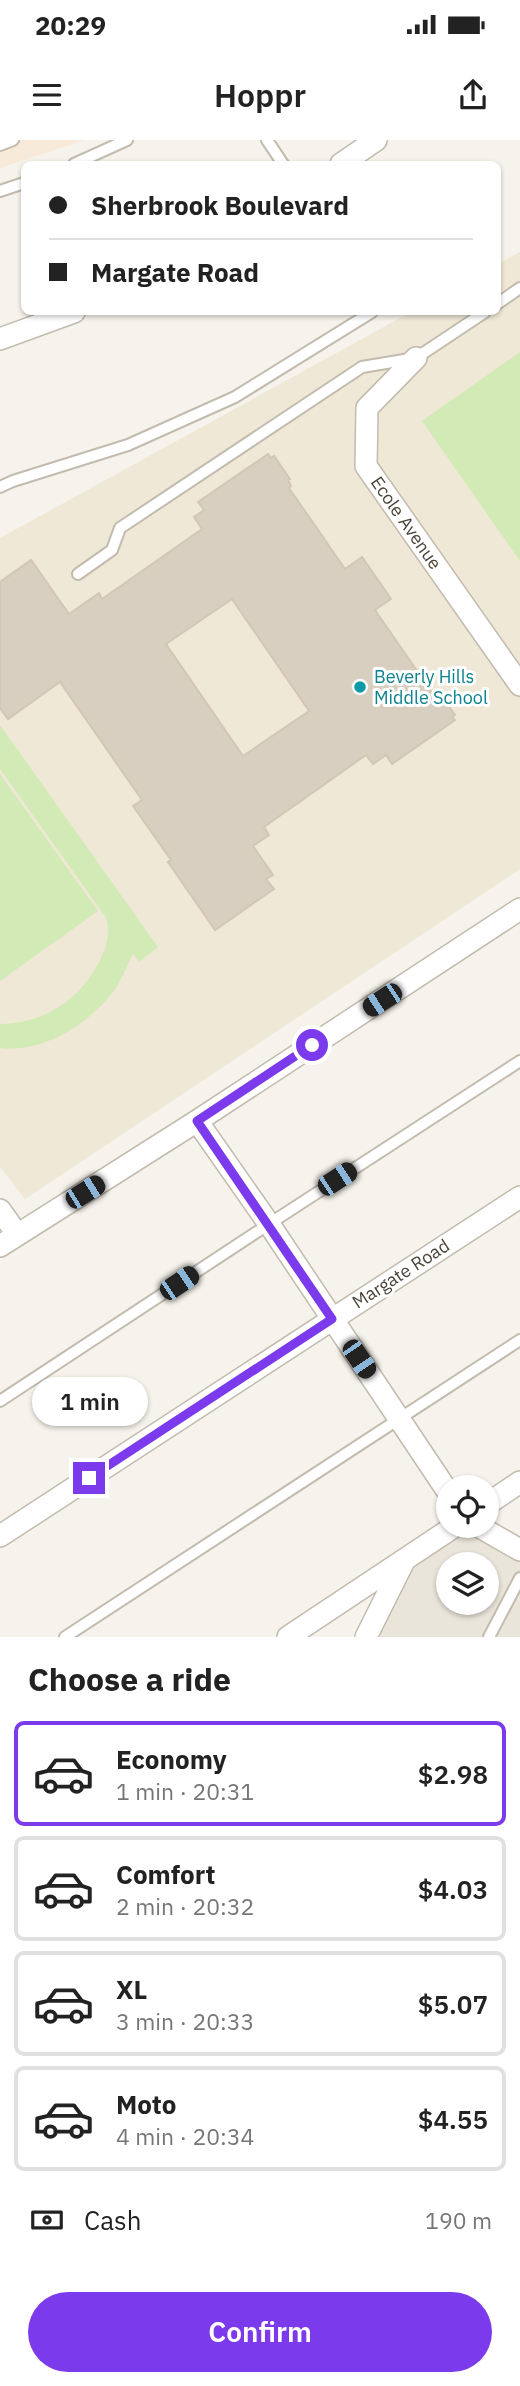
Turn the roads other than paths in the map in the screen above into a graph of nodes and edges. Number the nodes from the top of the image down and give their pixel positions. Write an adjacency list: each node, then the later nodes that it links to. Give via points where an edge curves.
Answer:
1 (13, 140): 5 (lane)
2 (127, 140): 6 (lane)
3 (267, 140): 7 (lane)
4 (376, 140): 8 (street)
5 (0, 145)
6 (81, 161)
7 (281, 161)
8 (345, 161)
9 (21, 184): 10 (lane)
10 (0, 191)
11 (520, 288): 12 (lane)
12 (501, 301)
13 (66, 315): 16 (street)
14 (367, 315): 18 (lane, via 235,397 128,445)
15 (480, 315): 17 (lane)
16 (0, 339)
17 (416, 358): 19 (lane, via 362,367 120,528 113,550); 20 (street, Ecole Avenue, via 367,408 366,466)
18 (0, 487)
19 (78, 574)
20 (520, 685)
21 (520, 909): 23 (street)
22 (520, 1062): 26 (lane)
23 (197, 1121): 26 (street); 27 (street)
24 (520, 1196): 28 (street, Margate Road)
25 (0, 1210): 27 (street)
26 (269, 1223): 28 (street); 30 (lane)
27 (9, 1240)
28 (332, 1319): 31 (street); 35 (street, Margate Road)
29 (520, 1340): 31 (lane)
30 (0, 1401)
31 (400, 1418): 32 (street); 41 (lane)
32 (437, 1475)
33 (520, 1482): 34 (street)
34 (499, 1496)
35 (0, 1536)
36 (437, 1538): 39 (street)
37 (499, 1538): 38 (street)
38 (520, 1550)
39 (405, 1559): 42 (street); 43 (street)
40 (520, 1578): 44 (lane)
41 (65, 1637)
42 (288, 1637)
43 (366, 1637)
44 (489, 1637)

